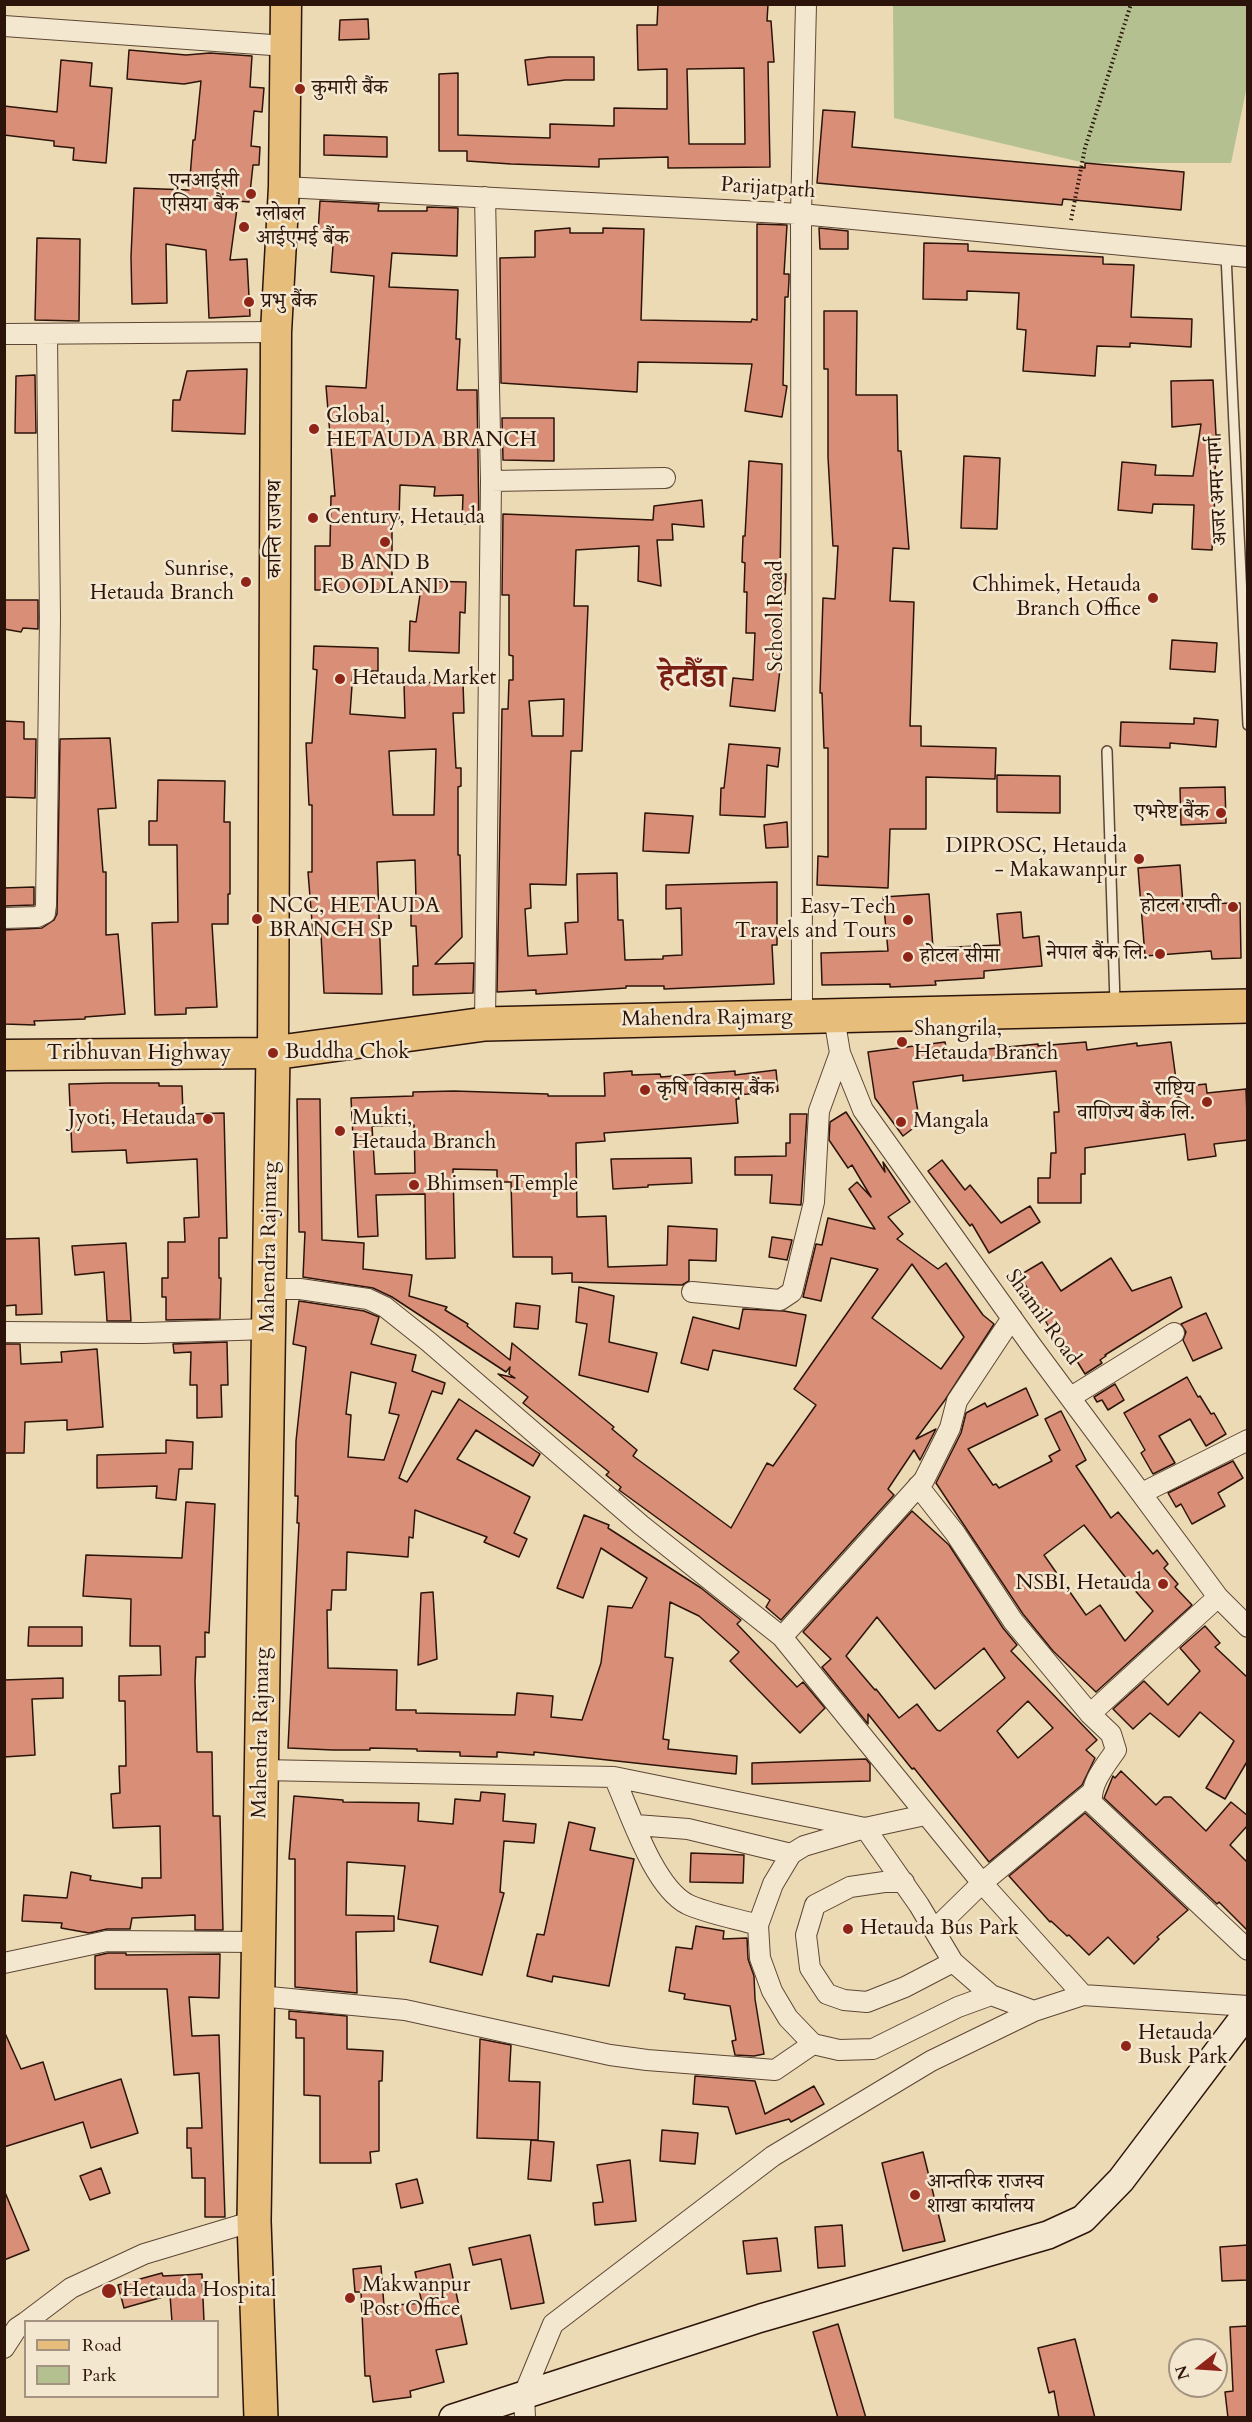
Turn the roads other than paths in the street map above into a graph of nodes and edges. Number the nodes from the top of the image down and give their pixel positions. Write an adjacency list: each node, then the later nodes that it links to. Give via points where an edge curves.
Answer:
1 (286, 4): 4 (main road, कान्ति राजपथ)
2 (806, 4): 7 (street, School Road)
3 (4, 26): 4 (street)
4 (286, 46): 5 (main road, कान्ति राजपथ)
5 (284, 187): 6 (street, Parijatpath); 10 (main road, कान्ति राजपथ)
6 (485, 197): 7 (street, Parijatpath); 14 (street)
7 (801, 214): 8 (street, Parijatpath); 20 (street, School Road)
8 (1226, 255): 9 (street, Parijatpath); 15 (lane, अजर अमर मार्ग)
9 (1248, 257)
10 (276, 332): 12 (street); 22 (main road, कान्ति राजपथ)
11 (4, 334): 12 (street)
12 (47, 336): 17 (street, via 50,618 46,904 45,912 38,917)
13 (665, 477): 14 (street)
14 (491, 481): 21 (street)
15 (1248, 725)
16 (1107, 751): 19 (lane)
17 (4, 918)
18 (1248, 1006): 19 (highway, Mahendra Rajmarg)
19 (1115, 1010): 20 (highway, Mahendra Rajmarg)
20 (818, 1017): 21 (highway, Mahendra Rajmarg); 23 (street, Shamil Road)
21 (485, 1024): 22 (highway, Mahendra Rajmarg)
22 (273, 1053): 24 (main road, Tribhuvan Highway); 25 (highway, Mahendra Rajmarg)
23 (840, 1053): 26 (street, via 819,1111 814,1202 792,1292 780,1300); 27 (street, Shamil Road, via 863,1110)
24 (4, 1055)
25 (269, 1288): 28 (highway, Mahendra Rajmarg); 37 (street, via 368,1299 386,1307 641,1524)
26 (692, 1292)
27 (1012, 1317): 31 (street, Shamil Road); 33 (street, via 957,1401 950,1428)
28 (268, 1329): 29 (street); 39 (highway, Mahendra Rajmarg)
29 (4, 1332)
30 (1174, 1333): 31 (street)
31 (1071, 1397): 34 (street, Shamil Road)
32 (1248, 1440): 34 (street)
33 (918, 1486): 37 (street); 38 (street, via 955,1533 1013,1621)
34 (1142, 1493): 35 (street, Shamil Road)
35 (1218, 1597): 36 (street, Shamil Road); 38 (street)
36 (1248, 1626)
37 (782, 1637): 42 (street)
38 (1090, 1714): 41 (street, via 1111,1734 1116,1750)
39 (261, 1770): 40 (street); 50 (highway, Mahendra Rajmarg)
40 (614, 1777): 43 (street); 44 (street)
41 (1091, 1793): 47 (street); 51 (street, via 1092,1803 1110,1823)
42 (925, 1815): 44 (street); 47 (street)
43 (636, 1825): 45 (street, via 688,1829); 48 (street, via 667,1888 687,1904)
44 (865, 1828): 45 (street, via 804,1846); 46 (street)
45 (791, 1854): 48 (street, via 773,1884)
46 (904, 1882): 49 (street); 52 (street, via 850,1887 815,1905 806,1935 810,1968 827,1994 867,2001)
47 (982, 1883): 49 (street); 55 (street)
48 (758, 1924): 60 (street, via 760,1958 772,1991 788,2018)
49 (935, 1929): 52 (street)
50 (258, 1942): 53 (street, via 107,1941); 56 (highway, Mahendra Rajmarg)
51 (1248, 1950)
52 (953, 1962): 54 (street)
53 (4, 1963)
54 (991, 1995): 58 (street); 60 (street, via 873,2049 839,2050)
55 (1083, 1995): 57 (street); 58 (street)
56 (259, 1996): 60 (street, via 405,2010 647,2060 775,2070); 61 (highway, Mahendra Rajmarg)
57 (1248, 2006)
58 (1034, 2011): 65 (street, via 931,2061 773,2156 553,2324)
59 (1248, 2012): 65 (street, via 1121,2181 1083,2218 1048,2235 761,2318)
60 (813, 2044)
61 (254, 2221): 62 (street, via 144,2254 71,2288); 66 (highway, Mahendra Rajmarg)
62 (29, 2320)
63 (24, 2323): 64 (street)
64 (4, 2348)
65 (524, 2406): 67 (street)
66 (261, 2418)
67 (453, 2418)

